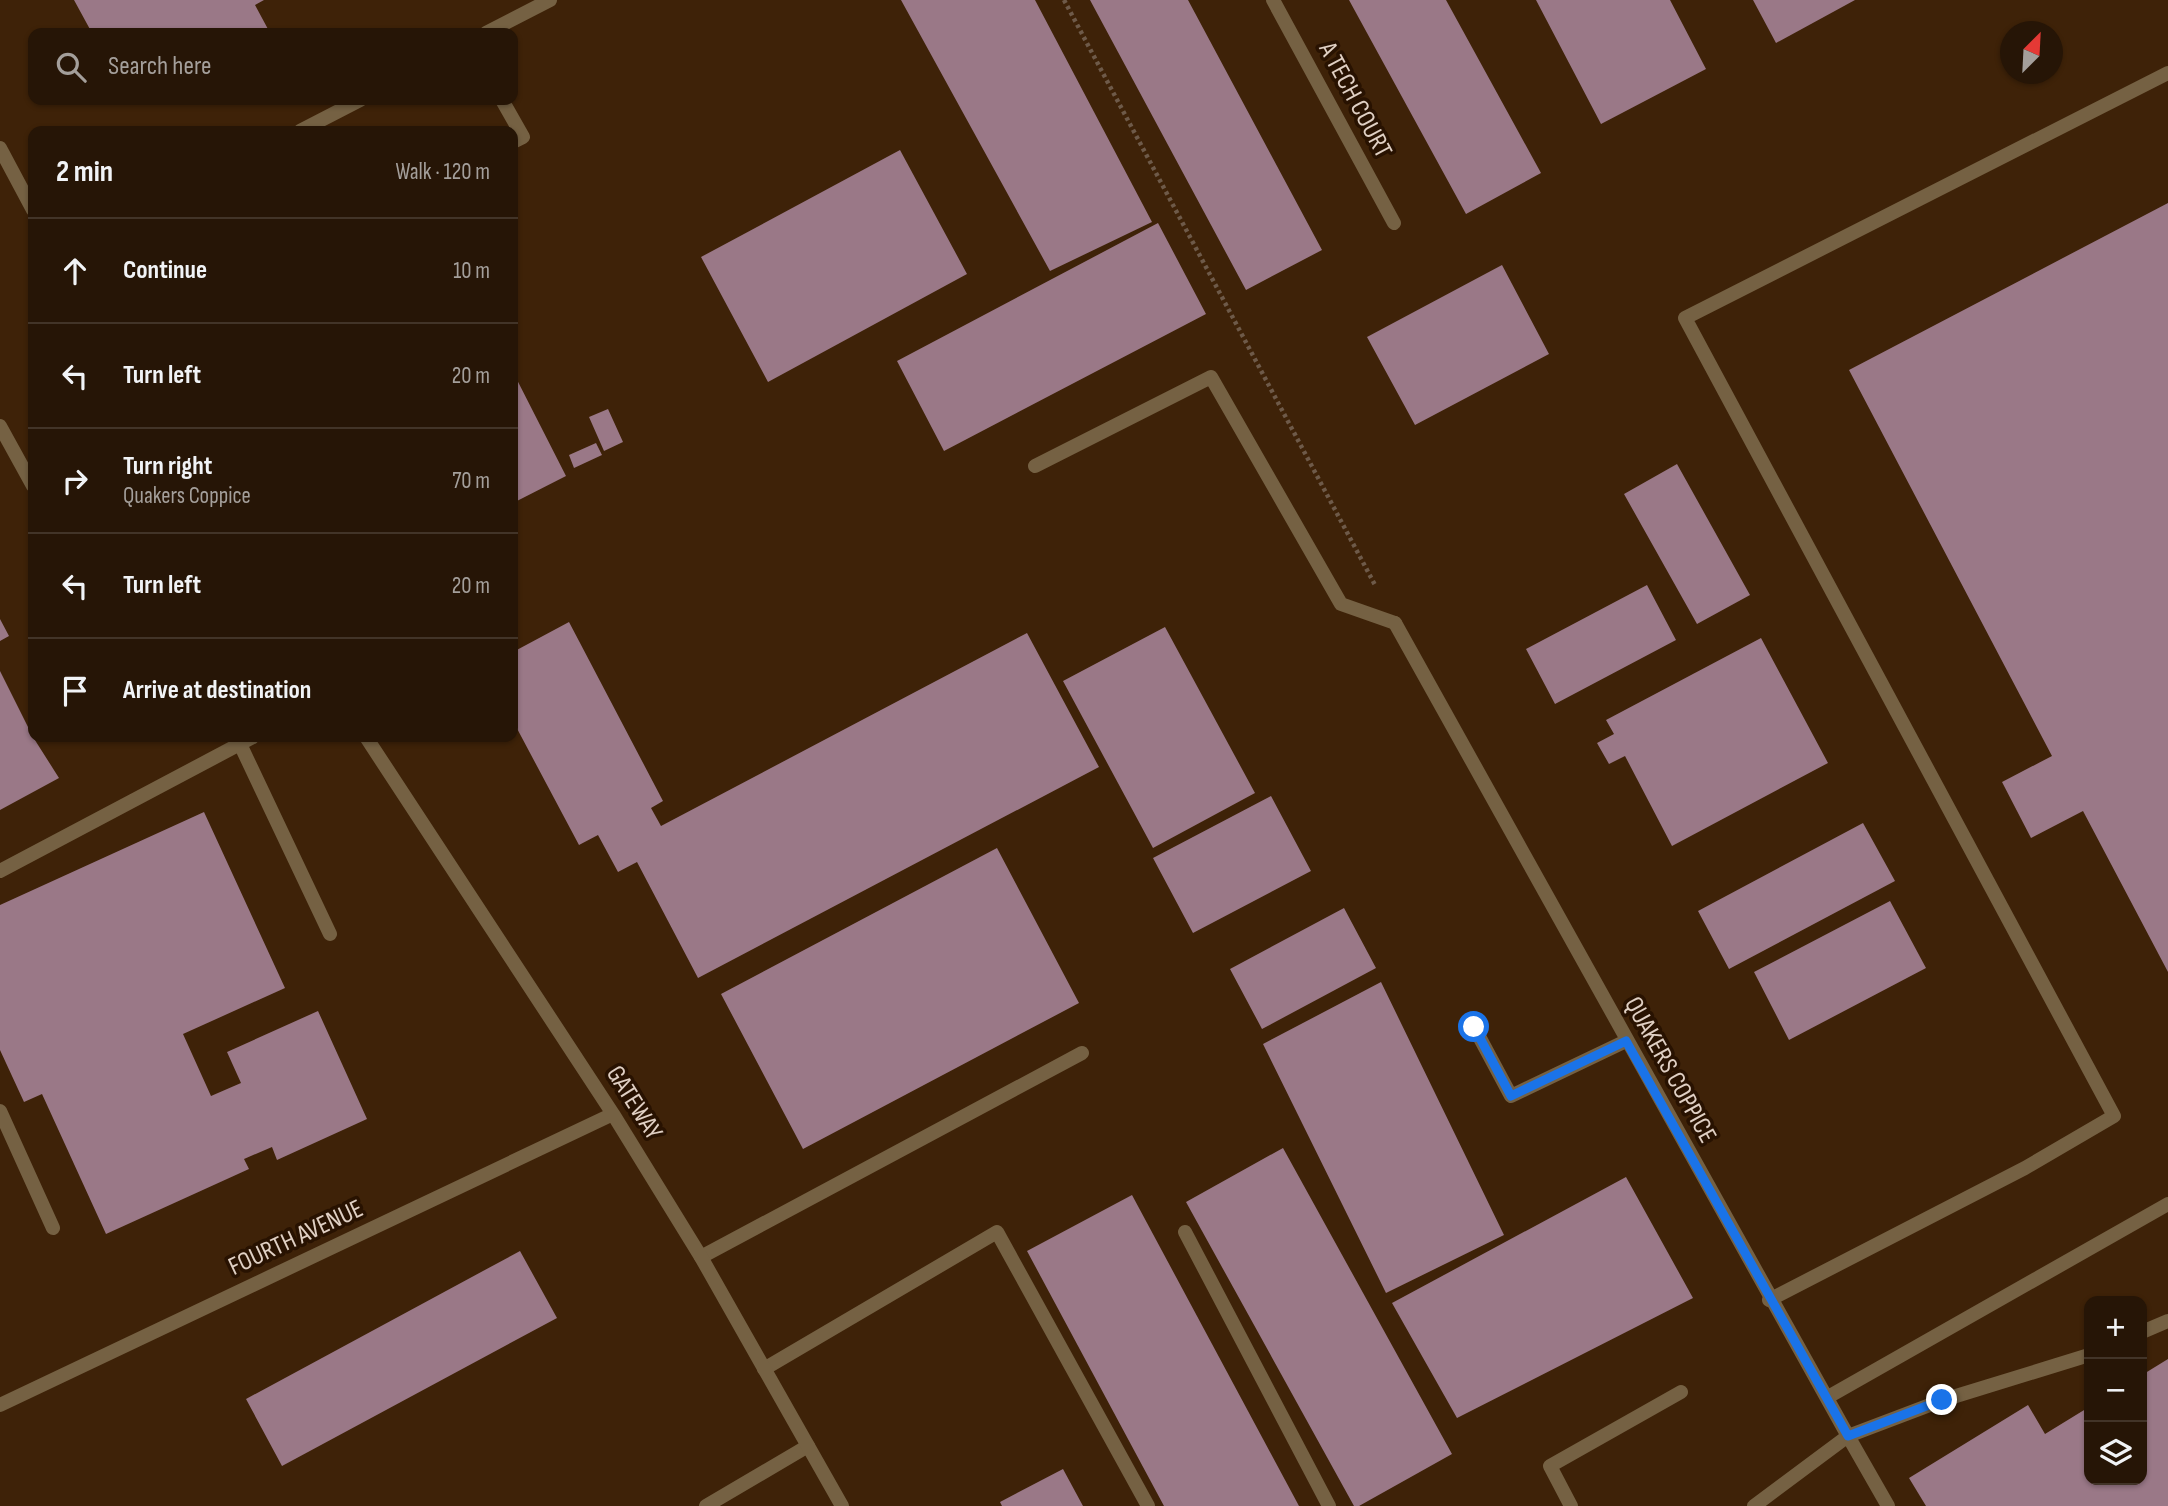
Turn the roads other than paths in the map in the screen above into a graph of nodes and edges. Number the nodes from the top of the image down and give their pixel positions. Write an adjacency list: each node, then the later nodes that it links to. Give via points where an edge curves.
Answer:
1 (550, 0): 3 (street)
2 (1273, 0): 11 (street, A TECH COURT)
3 (496, 28)
4 (2168, 73): 29 (street, via 1685,318 2114,1116 2025,1168)
5 (350, 105): 7 (street)
6 (505, 105): 8 (street)
7 (310, 126)
8 (517, 126)
9 (0, 148): 10 (street)
10 (28, 201)
11 (1394, 223)
12 (0, 426): 14 (street)
13 (1035, 466): 21 (street, QUAKERS COPPICE, via 1211,377 1340,604 1395,623)
14 (28, 477)
15 (244, 742): 17 (street)
16 (369, 742): 24 (street, GATEWAY)
17 (240, 744): 18 (street); 19 (street)
18 (0, 871)
19 (331, 934)
20 (1474, 1027): 21 (street, via 1511,1096)
21 (1626, 1041): 29 (street, QUAKERS COPPICE)
22 (1082, 1053): 28 (street)
23 (0, 1111): 26 (street)
24 (613, 1114): 28 (street, GATEWAY); 36 (street, FOURTH AVENUE)
25 (2168, 1204): 35 (street)
26 (53, 1228)
27 (1185, 1232): 42 (street)
28 (701, 1257): 33 (street, GATEWAY)
29 (1769, 1300): 35 (street, QUAKERS COPPICE)
30 (2168, 1321): 31 (street)
31 (2147, 1330)
32 (2084, 1357): 37 (street, via 1942,1400)
33 (764, 1369): 38 (street, GATEWAY); 41 (street, via 997,1232)
34 (1681, 1392): 43 (street, via 1549,1466)
35 (1828, 1397): 37 (street, QUAKERS COPPICE)
36 (0, 1405)
37 (1848, 1436): 44 (street); 45 (street, QUAKERS COPPICE)
38 (808, 1446): 39 (street); 40 (street, GATEWAY)
39 (706, 1506)
40 (842, 1506)
41 (1147, 1506)
42 (1329, 1506)
43 (1571, 1506)
44 (1754, 1506)
45 (1888, 1506)

